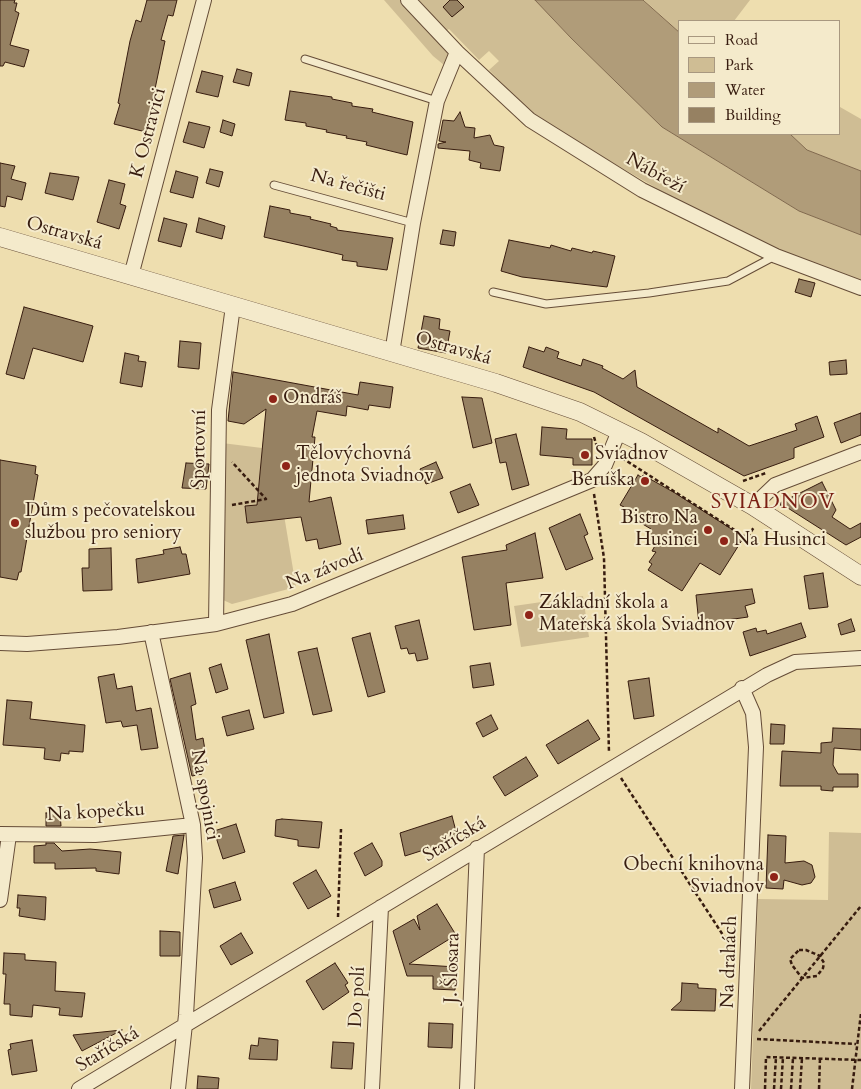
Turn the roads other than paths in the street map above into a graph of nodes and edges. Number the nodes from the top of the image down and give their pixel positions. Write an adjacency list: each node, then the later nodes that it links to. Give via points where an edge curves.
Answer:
1 (204, 0): 10 (street, K Ostravici)
2 (408, 0): 3 (street, Nábřeží)
3 (457, 52): 5 (street); 9 (street, Nábřeží, via 530,120 642,190)
4 (305, 59): 5 (lane)
5 (437, 101): 7 (street)
6 (274, 185): 7 (lane, Na řečišti)
7 (412, 223): 14 (street)
8 (0, 237): 10 (street, Ostravská)
9 (776, 256): 11 (street, Nábřeží); 12 (lane, via 728,281 649,293 546,304)
10 (131, 276): 13 (street, Ostravská)
11 (861, 288)
12 (493, 292)
13 (233, 306): 14 (street, Ostravská); 19 (street, Sportovní, via 219,410)
14 (392, 353): 15 (street, Ostravská, via 580,412)
15 (619, 431): 17 (street, Ostravská); 19 (street, Na závodí, via 606,466 592,480 292,604)
16 (861, 452): 17 (street, via 775,485)
17 (753, 506): 18 (street, Ostravská)
18 (861, 576)
19 (216, 624): 20 (street, Na závodí)
20 (152, 632): 21 (street, Na závodí, via 27,644); 24 (street, Na spojnici)
21 (0, 643)
22 (861, 658): 23 (street, Staříčská, via 796,662)
23 (742, 688): 26 (street, Staříčská); 34 (street, Na drahách, via 753,713 756,747)
24 (193, 825): 25 (street, Na kopečku, via 95,834); 29 (street, Na spojnici, via 195,858)
25 (4, 835): 27 (street)
26 (477, 848): 28 (street, Staříčská); 33 (street, J. Šlosara)
27 (0, 900)
28 (381, 907): 29 (street, Staříčská); 32 (street, Do polí)
29 (185, 1027): 30 (street, Staříčská); 31 (street, Na spojnici)
30 (80, 1089)
31 (178, 1089)
32 (372, 1089)
33 (467, 1089)
34 (742, 1089)

